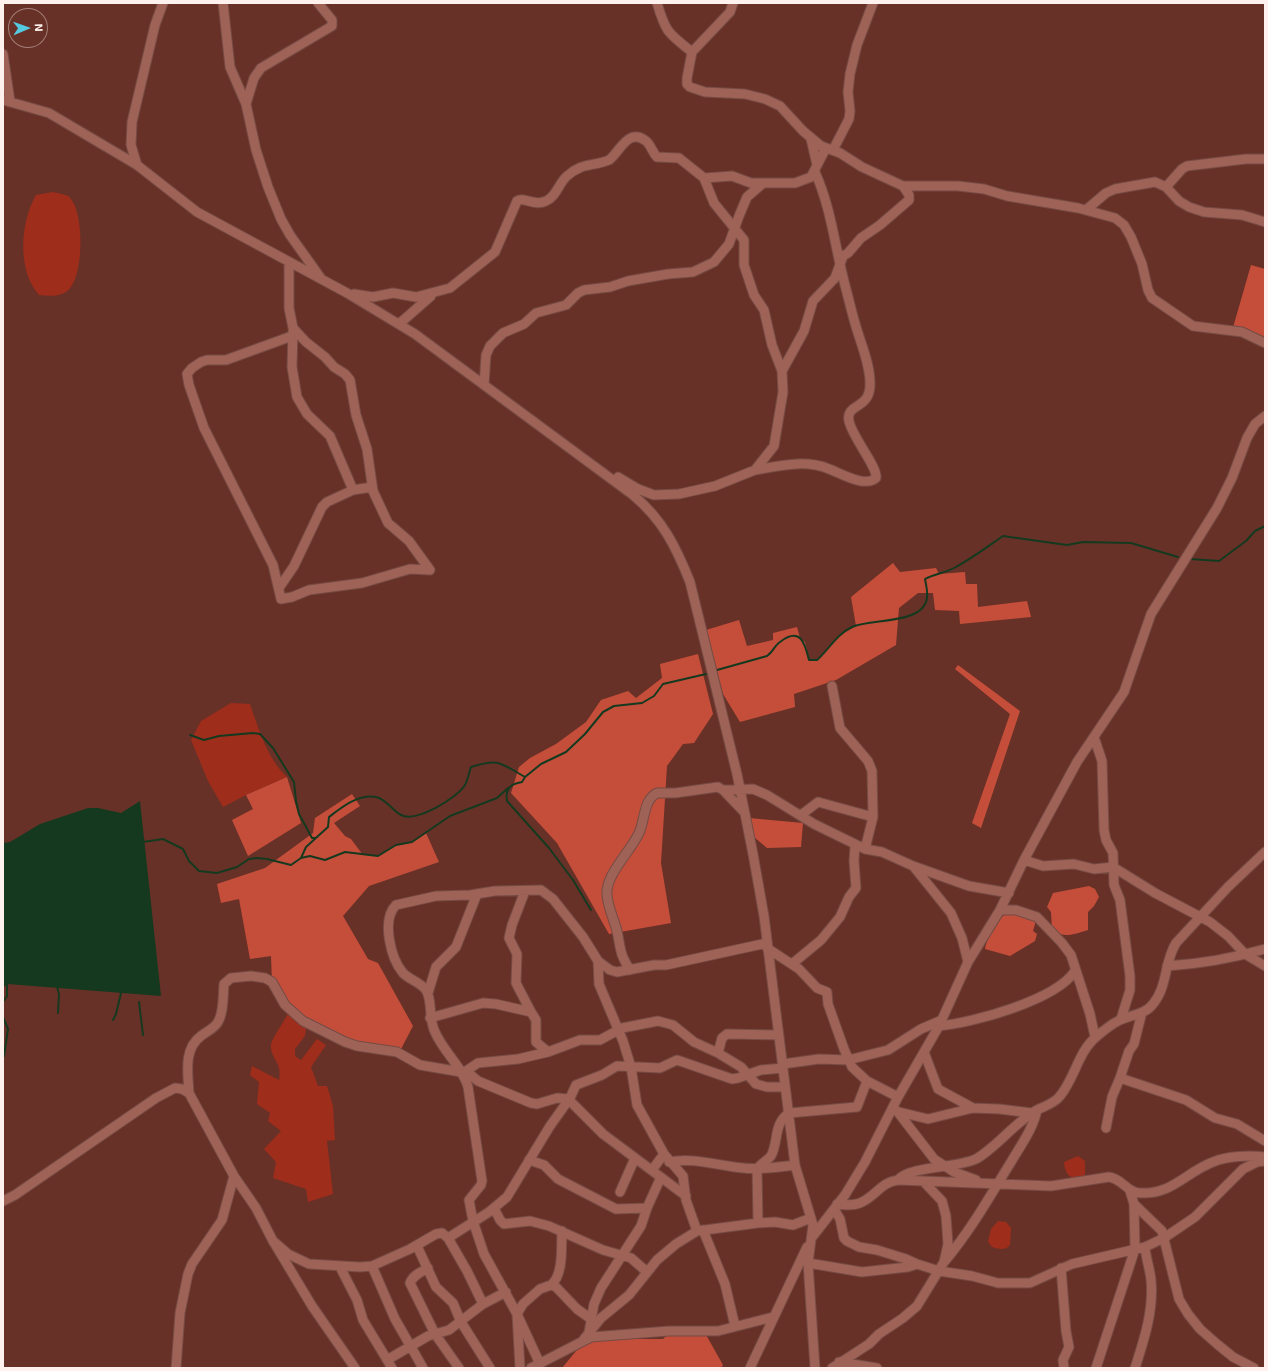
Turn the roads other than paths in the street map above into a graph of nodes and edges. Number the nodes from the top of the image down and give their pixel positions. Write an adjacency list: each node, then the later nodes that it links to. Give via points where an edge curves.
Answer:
1 (162, 3): 14 (street, via 132,122 131,145)
2 (223, 3): 10 (street, via 230,67)
3 (318, 3): 10 (street, via 332,20 332,26 261,68 254,78)
4 (657, 3): 7 (street, via 670,35)
5 (734, 3): 7 (street, via 730,12)
6 (874, 3): 12 (street, via 857,45 850,74 849,119)
7 (692, 52): 11 (street, via 687,78 690,87 705,92 745,94 765,99 780,106)
8 (3, 54): 9 (street)
9 (6, 101): 14 (street, via 49,113)
10 (246, 104): 25 (street, via 258,155 279,214 299,250)
11 (811, 139): 12 (street); 15 (street)
12 (829, 149): 15 (street); 18 (street)
13 (1265, 159): 19 (street, via 1187,166)
14 (137, 165): 23 (street, via 197,212)
15 (816, 169): 17 (street, via 810,177 795,183); 24 (street, via 832,220)
16 (704, 178): 17 (street, via 727,176 748,183); 22 (street, via 714,203); 27 (street, via 679,158 657,157 648,143 641,138 630,139 623,143 609,160 585,165 566,177 556,194 547,201 535,204 525,199 517,201 495,252 450,288)
17 (762, 184): 22 (street, via 747,197)
18 (903, 186): 20 (street, via 958,186 984,189 1007,196); 24 (street, via 909,200 861,238 843,256)
19 (1166, 186): 20 (street, via 1147,182 1115,189 1106,193); 21 (street, via 1179,201 1189,207 1204,212 1242,216)
20 (1086, 210): 30 (street, via 1115,218 1124,225 1142,264 1152,298 1193,326 1242,332)
21 (1265, 222)
22 (734, 230): 31 (street, via 744,240 744,265 754,295 764,310 772,345); 32 (street, via 729,244 720,257 698,271 584,290 566,305 536,313 524,324 503,333 490,346 486,355)
23 (289, 262): 25 (street); 29 (street, via 289,308)
24 (841, 266): 31 (street, via 835,278 813,301 804,331); 35 (street, via 870,382 867,400 852,409 848,419 856,440 875,471 876,478 868,481 850,478 828,468 802,464)
25 (322, 279): 26 (street)
26 (347, 293): 27 (street, via 373,296 393,292 416,297); 28 (street)
27 (435, 293): 28 (street)
28 (399, 324): 32 (street)
29 (293, 332): 36 (street, via 350,380 356,415 367,449); 37 (street, via 292,367 297,397 304,409 330,436); 38 (street, via 226,360 201,362 187,374 204,428 263,545)
30 (1264, 345)
31 (782, 371): 35 (street, via 783,392 774,446)
32 (484, 385): 34 (street)
33 (1265, 416): 40 (street, via 1255,424 1217,508 1151,614 1124,692)
34 (591, 463): 35 (street, via 638,489 658,496 716,486); 42 (street, via 651,510 678,553 690,582)
35 (755, 470)
36 (372, 487): 37 (street); 38 (street, via 388,523 409,540 430,570 410,569 362,583 309,590 281,599)
37 (353, 490): 38 (street, via 322,507 294,566)
38 (279, 588)
39 (832, 686): 45 (street, via 840,728 871,767)
40 (1094, 737): 49 (street, via 1077,762); 51 (street, via 1102,761 1104,830 1113,853)
41 (723, 790): 42 (street); 43 (street); 65 (street, via 718,787 658,793 648,804 638,835 610,882 607,892 621,955)
42 (740, 790): 43 (street); 44 (street, via 753,789)
43 (744, 812): 57 (street, via 764,916)
44 (801, 815): 45 (street, via 818,802); 46 (street)
45 (873, 817): 47 (street)
46 (855, 844): 47 (street); 62 (street, via 856,888 840,917 822,940)
47 (865, 849): 50 (street, via 882,852)
48 (1265, 852): 56 (street)
49 (1024, 860): 51 (street, via 1042,866 1074,864 1094,869); 53 (street)
50 (913, 866): 53 (street, via 969,886); 61 (street, via 951,913 960,931)
51 (1113, 867): 56 (street); 71 (street, via 1130,976 1130,990)
52 (525, 892): 54 (street, via 495,891); 60 (street, via 541,890 547,893 584,938); 68 (street, via 509,938 517,954 516,983)
53 (1008, 893): 55 (street)
54 (477, 894): 67 (street, via 456,947 436,967); 67 (street, via 436,896 403,903 393,908 389,929 392,954 405,975 423,986)
55 (1000, 910): 61 (street); 66 (street, via 1016,910 1037,917 1071,955)
56 (1199, 916): 59 (street, via 1228,936); 63 (street, via 1176,942)
57 (767, 946): 62 (street); 65 (street); 74 (street)
58 (1265, 949): 59 (street)
59 (1245, 954): 63 (street, via 1190,965); 64 (street)
60 (598, 960): 65 (street, via 613,972); 73 (street, via 599,984)
61 (968, 962): 72 (street)
62 (792, 964): 79 (street, via 817,988 828,993 828,1004)
63 (1167, 966): 69 (street, via 1159,997 1152,1006)
64 (1265, 966)
65 (630, 970)
66 (1075, 971): 72 (street, via 1062,985 1026,1002 967,1022); 75 (street, via 1090,1014)
67 (428, 993): 70 (street)
68 (531, 1012): 70 (street, via 483,1004); 76 (street, via 536,1020 536,1042)
69 (1142, 1012): 71 (street); 84 (street, via 1134,1044)
70 (430, 1018): 82 (street, via 438,1038)
71 (1121, 1020): 75 (street, via 1108,1026)
72 (941, 1023): 77 (street); 79 (street, via 921,1029 892,1048)
73 (618, 1030): 76 (street, via 600,1040 580,1040); 78 (street, via 663,1022 679,1029 699,1045); 81 (street)
74 (779, 1034): 78 (street, via 729,1033 722,1038); 80 (street)
75 (1095, 1038): 92 (street, via 1077,1064 1060,1097)
76 (548, 1052): 82 (street, via 478,1063)
77 (924, 1052): 88 (street); 90 (street, via 938,1089)
78 (718, 1053): 83 (street, via 743,1068)
79 (848, 1060): 80 (street, via 819,1059); 85 (street)
80 (783, 1066): 83 (street); 86 (street)
81 (631, 1067): 83 (street, via 660,1068 679,1060 729,1078); 89 (street, via 617,1066 576,1085); 96 (street, via 639,1111)
82 (463, 1071): 87 (street, via 420,1065 396,1052 345,1042 303,1021 285,1005 268,980 255,976 242,977 226,980 220,1019 195,1041 190,1049); 89 (street, via 489,1086 531,1103 537,1104 557,1098); 121 (street, via 468,1087 482,1181 468,1200)
83 (747, 1074): 86 (street, via 753,1082 761,1086)
84 (1120, 1078): 94 (street, via 1112,1097); 95 (street, via 1186,1100 1215,1118 1237,1124)
85 (866, 1081): 88 (street); 93 (street, via 857,1107)
86 (785, 1087): 93 (street)
87 (189, 1093): 106 (street); 115 (street, via 176,1088 156,1098 105,1135)
88 (898, 1097): 91 (street)
89 (568, 1099): 98 (street, via 603,1134); 99 (street)
90 (973, 1108): 91 (street, via 928,1119); 92 (street)
91 (896, 1110): 103 (street, via 934,1159); 117 (street)
92 (1034, 1112): 103 (street, via 977,1158 965,1163); 111 (street, via 1026,1138)
93 (790, 1113): 102 (street); 104 (street, via 784,1116 778,1126 770,1157)
94 (1106, 1128)
95 (1265, 1141)
96 (664, 1154): 101 (street); 105 (street)
97 (1265, 1157): 112 (street, via 1213,1161 1171,1187 1151,1192)
98 (635, 1158): 105 (street); 113 (street)
99 (529, 1160): 118 (street, via 507,1196); 119 (street, via 544,1165 558,1178 616,1209)
100 (1265, 1161): 126 (street, via 1243,1169 1195,1217)
101 (669, 1162): 104 (street, via 704,1161); 114 (street, via 683,1176)
102 (795, 1165): 104 (street); 120 (street)
103 (943, 1166): 108 (street, via 921,1170); 110 (street)
104 (757, 1169): 122 (street)
105 (652, 1170): 107 (street)
106 (234, 1176): 127 (street, via 256,1208); 156 (street, via 222,1220 188,1274 180,1313)
107 (661, 1177): 114 (street); 119 (street)
108 (898, 1180): 109 (street); 117 (street, via 885,1184 862,1202)
109 (923, 1182): 110 (street); 132 (street, via 942,1201 946,1216 948,1244)
110 (986, 1183): 111 (street)
111 (999, 1183): 112 (street, via 1051,1186 1109,1177 1117,1178); 132 (street, via 975,1222)
112 (1130, 1191): 116 (street)
113 (620, 1192)
114 (686, 1196): 123 (street)
115 (3, 1201)
116 (1134, 1204): 126 (street, via 1155,1223); 130 (street)
117 (835, 1207): 128 (street); 134 (street, via 847,1241 859,1247 906,1258)
118 (494, 1208): 121 (street); 124 (street, via 504,1224 530,1221)
119 (647, 1208): 131 (street, via 641,1226)
120 (811, 1218): 122 (street, via 793,1225); 128 (street)
121 (473, 1221): 125 (street); 142 (street, via 484,1254)
122 (758, 1223): 123 (street)
123 (700, 1230): 140 (street, via 668,1250); 148 (street, via 725,1284)
124 (562, 1231): 131 (street, via 603,1250); 141 (street, via 558,1275)
125 (448, 1238): 129 (street, via 436,1234); 143 (street)
126 (1164, 1238): 130 (street); 155 (street, via 1182,1304 1200,1329)
127 (273, 1241): 136 (street, via 302,1262); 157 (street, via 312,1306)
128 (810, 1242): 133 (street); 145 (street)
129 (417, 1246): 135 (street); 137 (street)
130 (1140, 1248): 138 (street, via 1080,1261); 167 (street); 168 (street, via 1151,1278 1151,1298 1145,1334)
131 (621, 1255): 140 (street, via 634,1260); 146 (street, via 601,1288)
132 (944, 1262): 139 (street)
133 (808, 1263): 134 (street, via 862,1272); 164 (street)
134 (917, 1264): 139 (street)
135 (372, 1266): 136 (street); 151 (street)
136 (340, 1267): 152 (street, via 357,1300 363,1320)
137 (428, 1268): 147 (street, via 436,1287 453,1303); 149 (street, via 412,1278 410,1283)
138 (1061, 1268): 139 (street, via 1030,1283 1012,1284); 166 (street, via 1069,1347 1063,1360)
139 (939, 1271): 154 (street, via 917,1306 869,1344)
140 (647, 1272): 150 (street, via 629,1295 601,1318)
141 (551, 1285): 144 (street, via 540,1289 523,1304); 146 (street)
142 (506, 1292): 143 (street); 144 (street)
143 (483, 1304): 147 (street)
144 (517, 1314): 153 (street); 161 (street)
145 (773, 1317): 148 (street); 163 (street)
146 (591, 1319): 150 (street)
147 (461, 1322): 149 (street, via 449,1330); 160 (street)
148 (735, 1326): 150 (street, via 718,1331)
149 (435, 1334): 151 (street); 159 (street)
150 (586, 1336): 153 (street, via 571,1348)
151 (410, 1346): 152 (street); 158 (street)
152 (389, 1364)
153 (540, 1364): 162 (street)
154 (835, 1365): 165 (street)
155 (1239, 1365): 169 (street)
156 (176, 1368)
157 (356, 1368)
158 (422, 1368)
159 (459, 1368)
160 (490, 1368)
161 (520, 1368)
162 (532, 1368)
163 (750, 1368)
164 (815, 1368)
165 (877, 1368)
166 (1064, 1368)
167 (1096, 1368)
168 (1135, 1368)
169 (1254, 1368)

